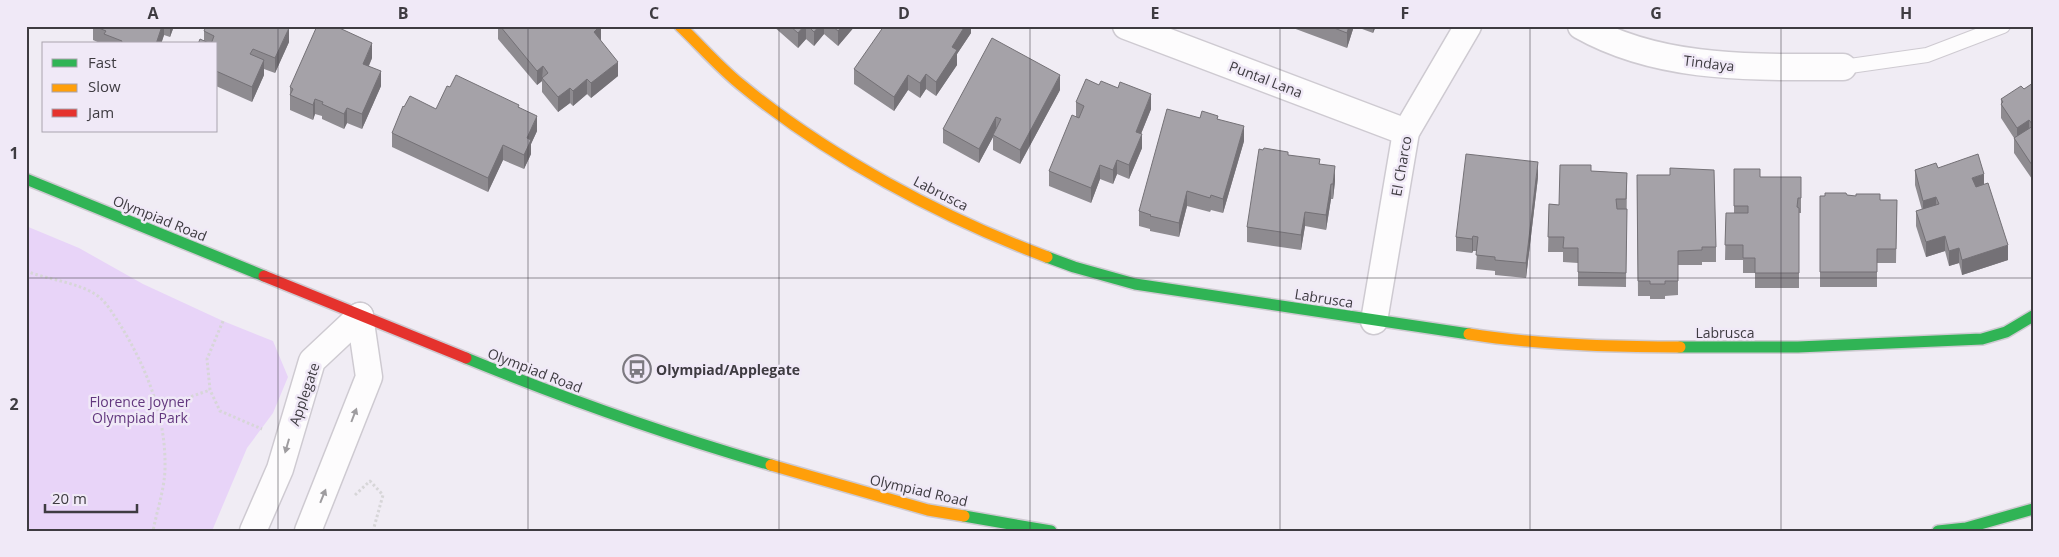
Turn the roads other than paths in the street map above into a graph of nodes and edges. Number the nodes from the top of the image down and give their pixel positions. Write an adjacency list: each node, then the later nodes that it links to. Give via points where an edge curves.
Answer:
1 (680, 26): 11 (street, Labrusca, via 738,83 820,143 910,195 1018,246 1074,267 1136,284)
2 (1126, 26): 7 (street, Puntal Lana)
3 (1468, 26): 7 (street, El Charco)
4 (1581, 26): 6 (street, Tindaya, via 1604,39 1640,51 1684,60 1737,67)
5 (2004, 26): 6 (lane, via 1927,55)
6 (1843, 66)
7 (1406, 132): 11 (street, El Charco)
8 (26, 179): 9 (street, Olympiad Road)
9 (360, 316): 13 (street, Applegate, one-way to 13, via 312,361 280,469); 14 (street, one-way to 9, via 369,377); 15 (street, Olympiad Road, via 558,396 724,452 928,510)
10 (2033, 316): 11 (street, Labrusca, via 2006,332 1982,339 1798,347 1619,347 1493,338)
11 (1374, 321)
12 (2033, 509): 16 (street, via 1966,528)
13 (253, 531)
14 (308, 531)
15 (1051, 531)
16 (1938, 531)

